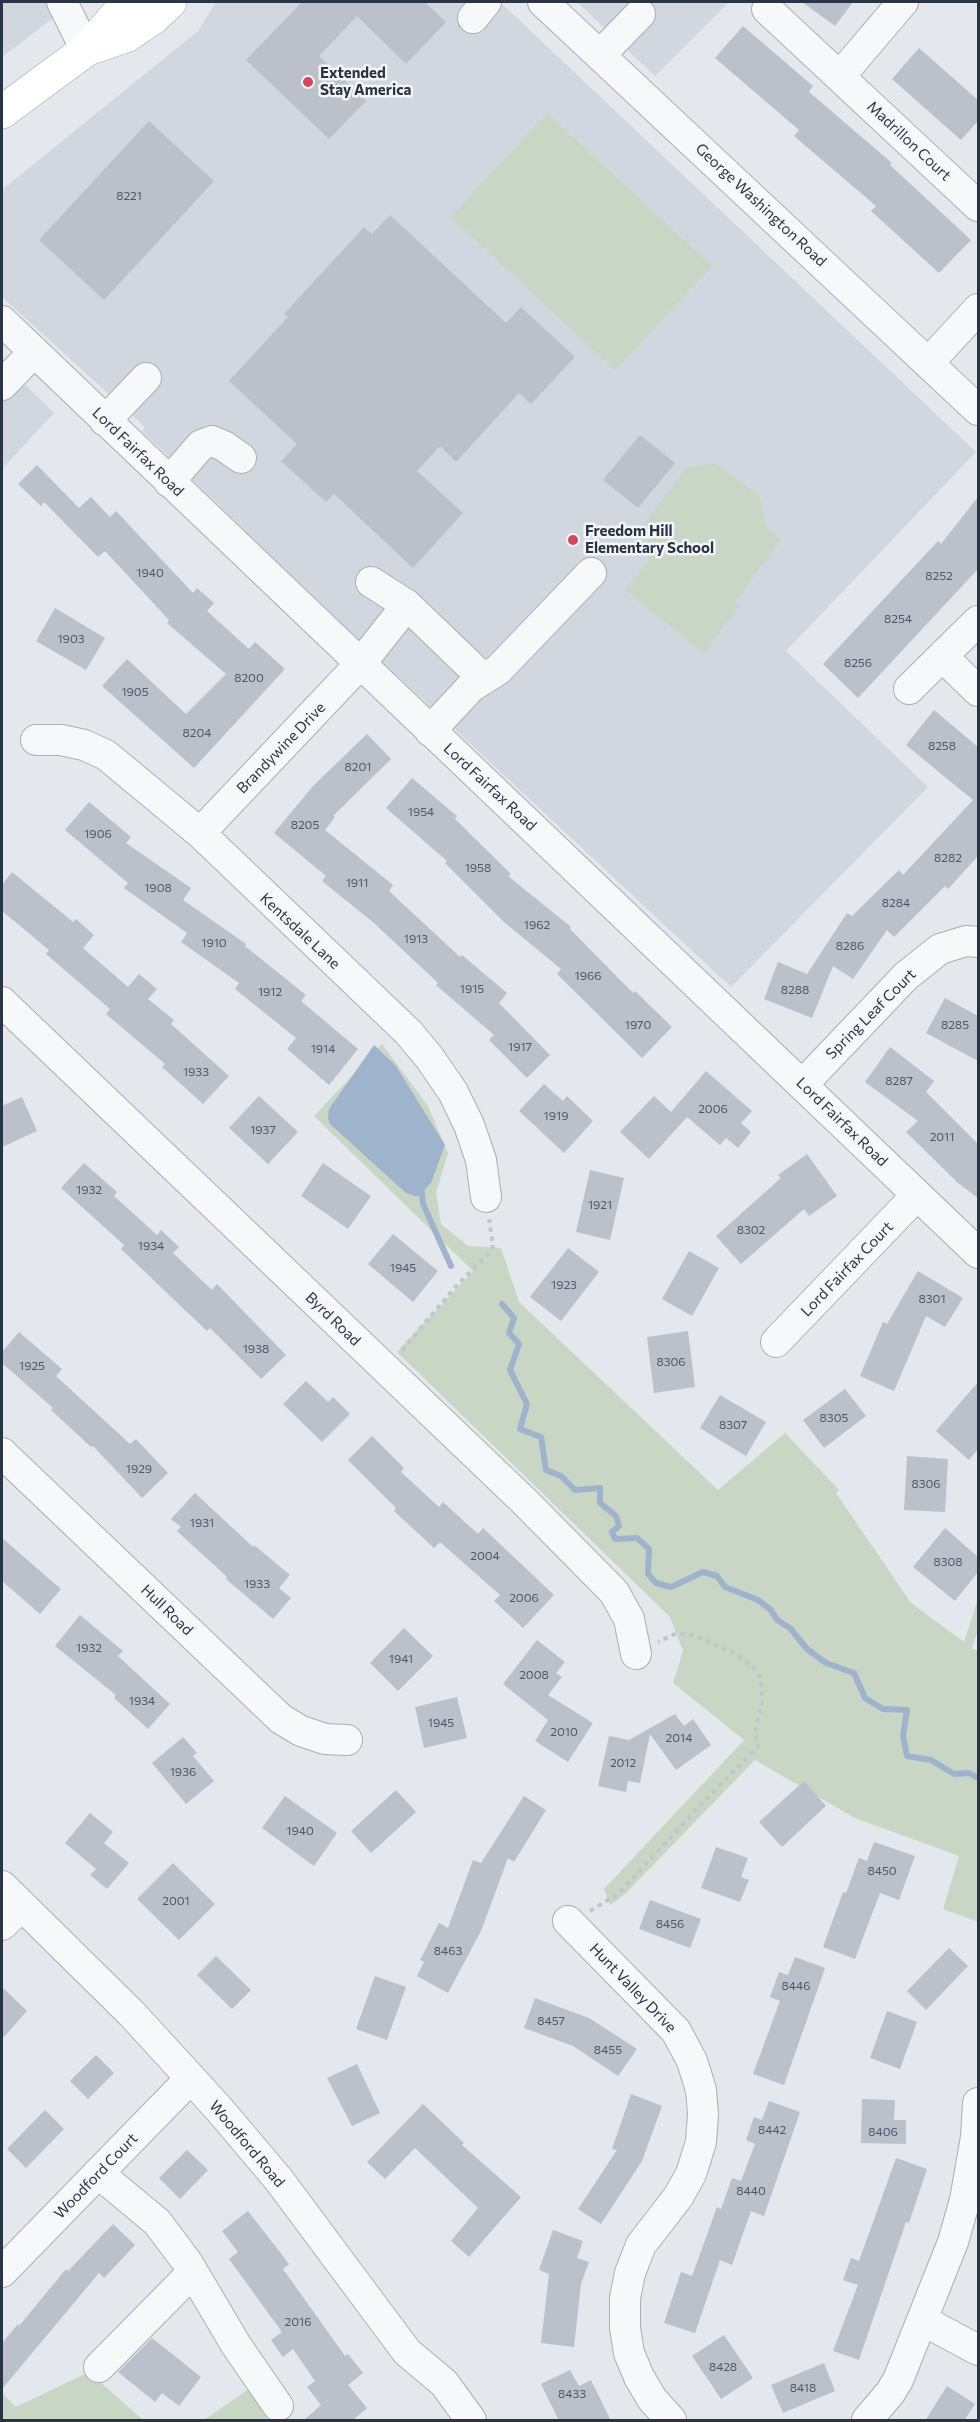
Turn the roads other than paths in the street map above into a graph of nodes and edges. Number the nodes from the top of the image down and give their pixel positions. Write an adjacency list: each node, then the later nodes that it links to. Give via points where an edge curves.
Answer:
1 (62, 2): 8 (street)
2 (128, 2): 8 (main road)
3 (170, 2): 8 (main road, via 126,36)
4 (543, 2): 9 (street, George Washington Road)
5 (903, 2): 10 (street)
6 (767, 9): 10 (street, Madrillon Court)
7 (640, 14): 9 (street)
8 (86, 50): 11 (main road)
9 (600, 55): 16 (street, George Washington Road)
10 (840, 76): 12 (street, Madrillon Court)
11 (2, 112)
12 (978, 206)
13 (978, 309): 16 (street)
14 (2, 321): 15 (street, Lord Fairfax Road)
15 (34, 352): 18 (street); 20 (street, Lord Fairfax Road)
16 (928, 362): 19 (street, George Washington Road)
17 (146, 378): 20 (street)
18 (2, 385)
19 (978, 410)
20 (105, 421): 22 (street, Lord Fairfax Road)
21 (241, 458): 22 (street, via 212,441 201,445)
22 (170, 482): 28 (street, Lord Fairfax Road)
23 (591, 573): 29 (street, via 498,670)
24 (371, 582): 25 (street)
25 (407, 605): 28 (street, Brandywine Drive); 29 (street)
26 (978, 621): 27 (street)
27 (943, 657): 30 (street); 31 (street)
28 (361, 663): 32 (street, Lord Fairfax Road); 34 (street, Brandywine Drive)
29 (484, 679): 32 (street, via 471,687)
30 (909, 689)
31 (978, 691)
32 (430, 731): 37 (street, Lord Fairfax Road)
33 (36, 740): 34 (street, Kentsdale Lane, via 84,744 106,755)
34 (200, 833): 39 (street, Kentsdale Lane, via 408,1032 429,1057 469,1125 481,1160)
35 (978, 942): 37 (street, Spring Leaf Court, via 966,941 940,949 906,976)
36 (2, 1003): 43 (street, Byrd Road, via 524,1501 614,1592 629,1619)
37 (803, 1084): 38 (street, Lord Fairfax Road)
38 (917, 1195): 40 (street, Lord Fairfax Road); 41 (street, Lord Fairfax Court)
39 (486, 1197)
40 (978, 1253)
41 (776, 1342)
42 (2, 1453): 44 (street, Hull Road, via 281,1719 325,1739)
43 (636, 1654)
44 (347, 1740)
45 (8, 1906): 47 (street, Woodford Road, via 132,2014)
46 (568, 1922): 57 (street, Hunt Valley Drive, via 676,2031 692,2061 701,2090 701,2142 691,2174 641,2246 625,2298 630,2353 652,2399)
47 (190, 2079): 49 (street, Woodford Court); 56 (street, Woodford Road, via 279,2180 407,2352 444,2383)
48 (978, 2103): 52 (street, via 965,2200)
49 (98, 2173): 50 (street, Woodford Court); 51 (street, via 157,2222)
50 (2, 2272)
51 (193, 2272): 54 (street); 55 (street)
52 (922, 2320): 53 (street); 58 (street, via 898,2380)
53 (978, 2350)
54 (99, 2367)
55 (278, 2406)
56 (471, 2421)
57 (671, 2421)
58 (867, 2421)

